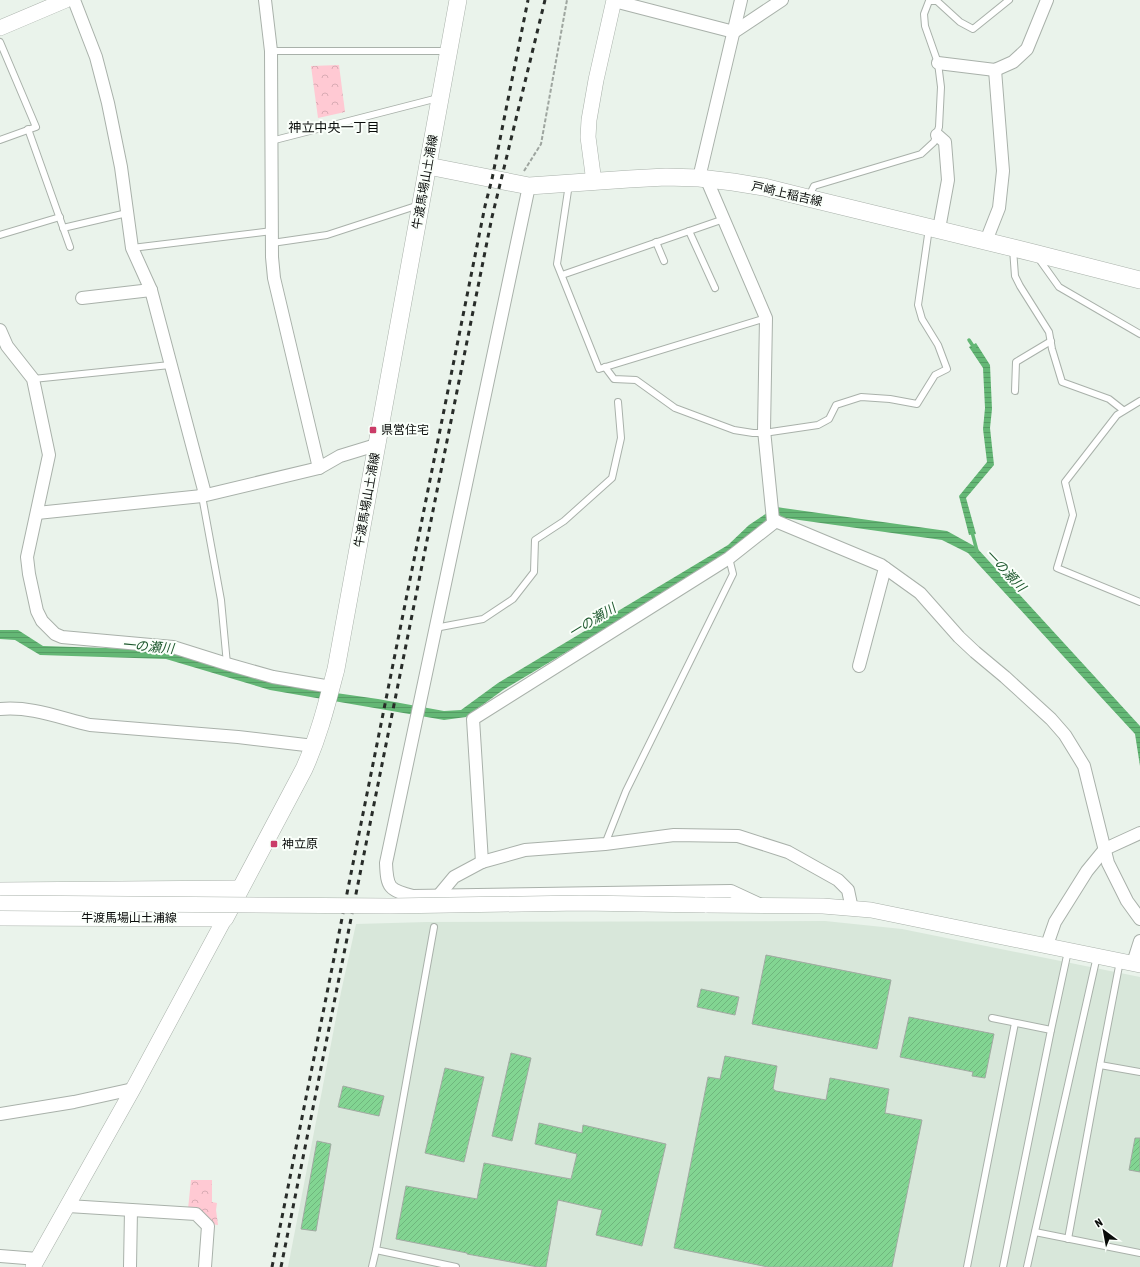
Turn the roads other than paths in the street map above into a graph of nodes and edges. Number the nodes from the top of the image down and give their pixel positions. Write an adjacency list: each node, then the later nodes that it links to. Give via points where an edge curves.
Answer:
1 (66, 0): 11 (street)
2 (74, 0): 30 (street, via 96,58 108,103)
3 (265, 0): 14 (street)
4 (458, 0): 15 (main road, 牛渡馬場山土浦線)
5 (614, 0): 12 (street); 25 (street, via 589,120 588,137)
6 (741, 0): 12 (street)
7 (782, 0): 12 (street)
8 (1009, 0): 10 (lane, via 973,29 960,22 937,1)
9 (1047, 0): 17 (street, via 1027,49 1014,62)
10 (928, 1): 16 (lane, via 924,14 925,26)
11 (0, 28)
12 (734, 32): 24 (street)
13 (0, 42): 19 (lane, via 36,127)
14 (271, 51): 15 (lane); 22 (street)
15 (449, 51): 18 (main road, 牛渡馬場山土浦線)
16 (938, 63): 17 (street); 20 (lane, via 942,88)
17 (995, 70): 38 (street, via 1003,171 999,208)
18 (440, 98): 22 (lane); 23 (main road, 牛渡馬場山土浦線)
19 (28, 129): 21 (lane); 31 (lane)
20 (937, 134): 28 (lane, via 934,142 920,154 814,186); 34 (street, via 945,142 948,180)
21 (0, 140)
22 (271, 141): 37 (street)
23 (428, 166): 27 (main road, 戸崎上稲吉線); 29 (main road, 牛渡馬場山土浦線)
24 (704, 178): 25 (main road, 戸崎上稲吉線, via 630,178); 28 (main road, 戸崎上稲吉線, via 764,187); 32 (street)
25 (594, 182): 26 (main road, 戸崎上稲吉線)
26 (569, 183): 27 (main road, 戸崎上稲吉線); 45 (lane, via 557,264)
27 (523, 185): 70 (street)
28 (808, 198): 34 (main road, 戸崎上稲吉線)
29 (421, 204): 37 (lane, via 327,235); 62 (main road, 牛渡馬場山土浦線)
30 (127, 213): 33 (lane); 42 (street)
31 (60, 217): 33 (lane); 36 (lane)
32 (724, 219): 35 (lane); 50 (street)
33 (63, 228): 40 (lane)
34 (934, 228): 38 (main road, 戸崎上稲吉線); 61 (lane, via 918,305 922,319 938,345 947,369 935,376 917,404 861,396 836,405 829,419 818,425)
35 (689, 231): 39 (lane); 47 (lane)
36 (0, 235)
37 (272, 237): 42 (lane); 63 (street, via 274,278)
38 (986, 241): 41 (main road, 戸崎上稲吉線)
39 (656, 242): 44 (lane); 45 (lane)
40 (70, 247)
41 (1013, 247): 43 (main road, 戸崎上稲吉線); 53 (lane, via 1015,276 1049,332)
42 (132, 248): 48 (street)
43 (1034, 252): 46 (main road, 戸崎上稲吉線); 52 (lane, via 1059,286)
44 (664, 260)
45 (562, 275): 55 (lane, via 599,369)
46 (1140, 280)
47 (715, 288)
48 (151, 290): 49 (street); 54 (street)
49 (82, 298)
50 (766, 318): 55 (lane); 61 (street)
51 (0, 330): 56 (street, via 7,346)
52 (1140, 334)
53 (1051, 341): 57 (lane, via 1016,362); 60 (lane, via 1062,382 1109,399)
54 (170, 365): 56 (lane); 64 (street, via 204,490)
55 (605, 367): 61 (lane, via 614,379 636,380 675,408 734,430 753,434)
56 (33, 379): 65 (street, via 49,455)
57 (1015, 391)
58 (1140, 401): 60 (lane)
59 (618, 402): 70 (lane, via 621,438 612,478 564,521 535,540 534,572 513,599 483,619)
60 (1123, 410): 69 (lane, via 1065,482 1073,515 1057,568)
61 (764, 433): 66 (street, via 773,520)
62 (376, 445): 63 (street, via 340,456); 73 (main road, 牛渡馬場山土浦線)
63 (319, 468): 64 (street)
64 (202, 496): 65 (street); 71 (lane, via 221,600)
65 (37, 513): 71 (street, via 27,557 29,574 37,611 42,621 55,634 173,647)
66 (776, 521): 67 (street); 68 (street)
67 (729, 558): 77 (lane, via 733,574 626,790); 79 (street, via 473,719)
68 (885, 568): 72 (street); 78 (street, via 920,592 959,637 1051,719 1065,735 1084,766)
69 (1140, 602)
70 (435, 628): 82 (street, via 386,863 386,881 395,892 413,896)
71 (227, 664): 73 (street, via 273,677)
72 (859, 666)
73 (331, 688): 75 (main road, 牛渡馬場山土浦線)
74 (0, 709): 75 (street, via 15,707 40,710 90,725)
75 (314, 746): 80 (main road, 牛渡馬場山土浦線)
76 (1140, 833): 78 (street)
77 (605, 844): 79 (street, via 524,850); 85 (street, via 674,835 738,836 788,852 838,880 848,890)
78 (1105, 849): 88 (street, via 1108,863 1124,896); 91 (street, via 1055,922)
79 (482, 862): 82 (street, via 454,876)
80 (240, 889): 81 (main road); 87 (main road, 牛渡馬場山土浦線)
81 (0, 891)
82 (439, 896): 84 (street, via 731,891)
83 (0, 902): 84 (street, bridge, via 390,906 581,903)
84 (763, 906): 85 (street)
85 (852, 908): 91 (street, via 912,917)
86 (0, 917): 87 (main road, 牛渡馬場山土浦線)
87 (226, 918): 100 (street)
88 (1140, 919)
89 (434, 927): 106 (lane)
90 (1140, 940): 94 (street)
91 (1047, 946): 92 (street)
92 (1069, 950): 93 (street); 97 (lane)
93 (1097, 956): 94 (street); 104 (lane)
94 (1131, 963): 98 (lane)
95 (992, 1018): 96 (lane)
96 (1015, 1023): 97 (lane); 114 (lane)
97 (1051, 1030): 115 (lane)
98 (1100, 1065): 99 (lane); 105 (lane)
99 (1140, 1072)
100 (133, 1089): 101 (street); 102 (street)
101 (0, 1114)
102 (68, 1206): 103 (street); 109 (street)
103 (131, 1210): 110 (street); 111 (street, via 196,1214 208,1226)
104 (1035, 1232): 105 (lane); 116 (lane)
105 (1068, 1239): 107 (lane)
106 (376, 1250): 112 (lane); 113 (lane)
107 (1140, 1253)
108 (0, 1256): 109 (street)
109 (36, 1263)
110 (130, 1267)
111 (205, 1267)
112 (372, 1267)
113 (456, 1267)
114 (967, 1267)
115 (1003, 1267)
116 (1027, 1267)

